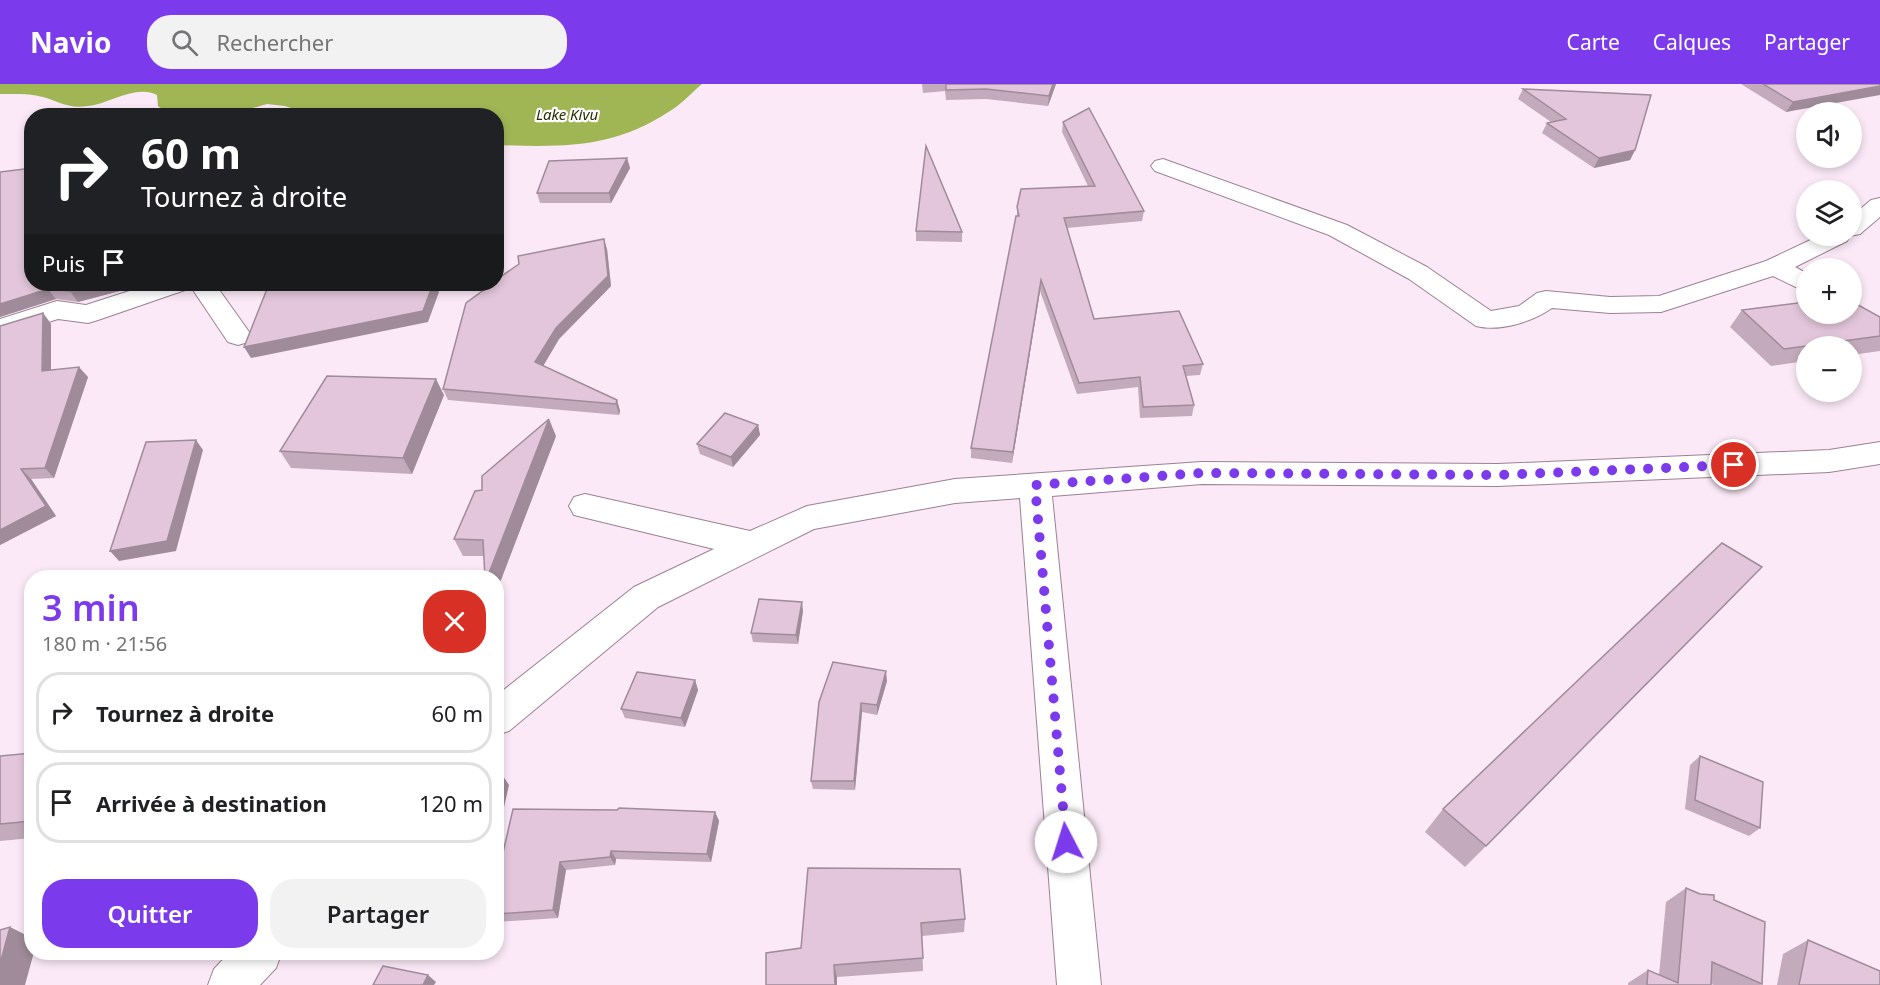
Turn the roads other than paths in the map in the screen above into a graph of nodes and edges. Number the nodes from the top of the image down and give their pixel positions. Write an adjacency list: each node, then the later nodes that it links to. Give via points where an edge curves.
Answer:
1 (1163, 166): 5 (street, via 1338,230 1418,273 1486,320 1527,313 1546,298 1610,305 1661,304)
2 (1880, 205): 3 (street)
3 (1862, 220)
4 (1818, 246): 5 (street)
5 (1775, 267): 6 (street)
6 (1796, 279)
7 (155, 291): 9 (street, via 88,314 57,310)
8 (207, 291): 10 (street)
9 (0, 328)
10 (238, 336)
11 (1872, 460): 12 (street, via 1498,475 1202,473)
12 (1035, 485): 14 (street, via 955,491 807,518); 18 (street)
13 (585, 506): 14 (street)
14 (753, 545): 15 (street, via 646,597)
15 (504, 712)
16 (253, 960): 17 (street)
17 (230, 985)
18 (1079, 985)

